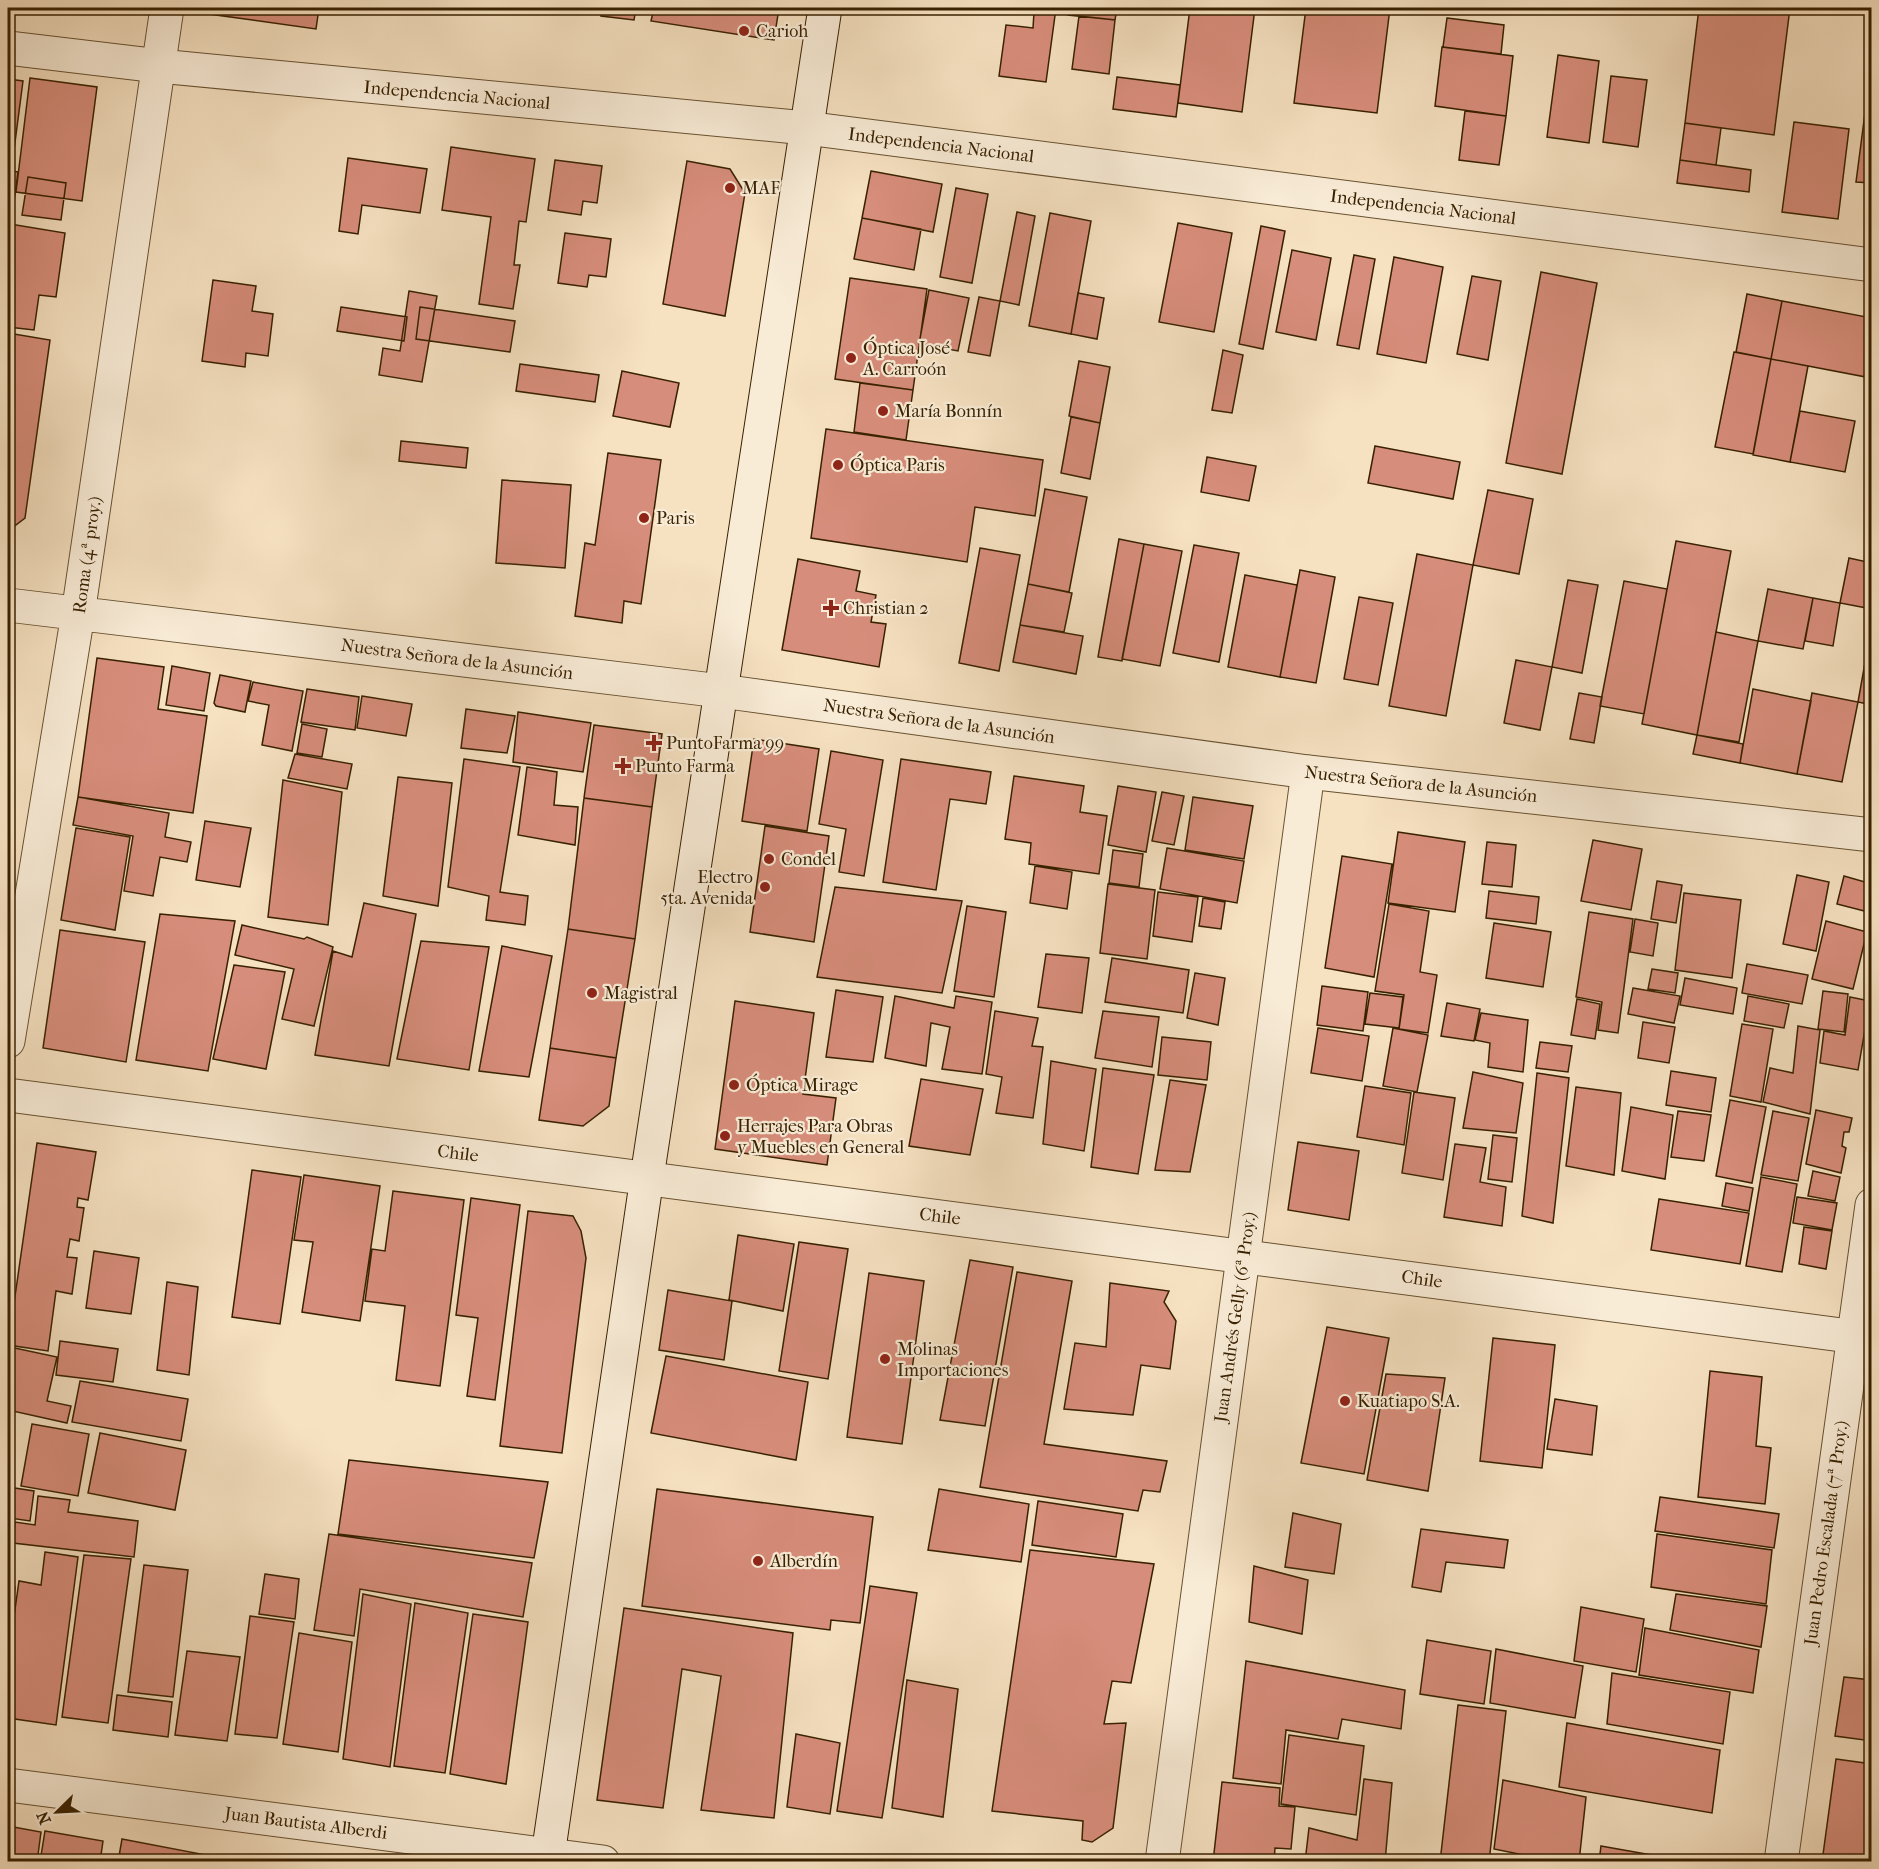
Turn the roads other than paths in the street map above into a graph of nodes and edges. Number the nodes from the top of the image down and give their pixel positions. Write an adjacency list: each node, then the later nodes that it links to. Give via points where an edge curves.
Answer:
1 (167, 8): 4 (street, Roma (4ª proy.))
2 (825, 8): 5 (street)
3 (8, 48): 4 (street, Independencia Nacional)
4 (159, 66): 5 (street, Independencia Nacional); 8 (street, Roma (4ª proy.))
5 (806, 128): 6 (street, Independencia Nacional); 9 (street)
6 (1872, 266)
7 (8, 605): 8 (street, Nuestra Señora de la Asunción)
8 (78, 614): 9 (street, Nuestra Señora de la Asunción); 12 (street, Roma (4ª proy.))
9 (721, 691): 10 (street, Nuestra Señora de la Asunción); 14 (street)
10 (1308, 772): 11 (street, Nuestra Señora de la Asunción); 16 (street, Juan Andrés Gelly (6ª Proy.))
11 (1872, 835)
12 (8, 1041)
13 (8, 1095): 14 (street, Chile)
14 (647, 1178): 16 (street, Chile); 19 (street)
15 (1872, 1205): 17 (street, Juan Pedro Escalada (7ª Proy.))
16 (1243, 1255): 17 (street, Chile); 21 (street, Juan Andrés Gelly (6ª Proy.))
17 (1862, 1337): 22 (street, Juan Pedro Escalada (7ª Proy.))
18 (8, 1785): 19 (street, Juan Bautista Alberdi)
19 (548, 1858): 20 (street, Juan Bautista Alberdi)
20 (603, 1862)
21 (1162, 1862)
22 (1780, 1862)

